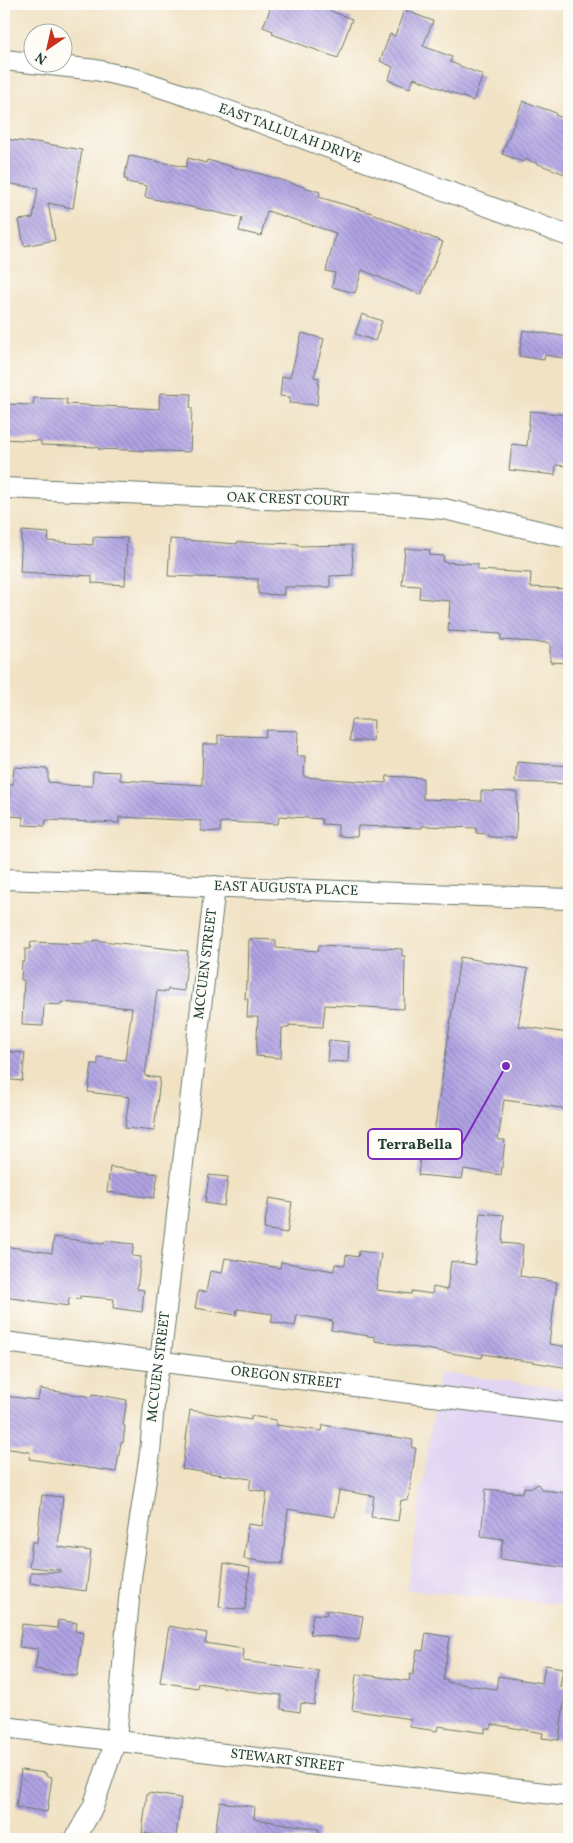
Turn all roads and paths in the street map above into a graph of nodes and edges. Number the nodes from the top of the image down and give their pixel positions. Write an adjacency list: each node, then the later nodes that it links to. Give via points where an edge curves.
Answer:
1 (4, 60): 2 (street, EAST TALLULAH DRIVE, via 96,70 136,79)
2 (569, 236)
3 (4, 488): 4 (street, OAK CREST COURT, via 444,509)
4 (569, 538)
5 (4, 879): 6 (street, EAST AUGUSTA PLACE)
6 (215, 886): 7 (street, EAST AUGUSTA PLACE); 9 (street, MCCUEN STREET)
7 (569, 899)
8 (4, 1342): 9 (street, OREGON STREET)
9 (160, 1362): 10 (street, OREGON STREET); 12 (street, MCCUEN STREET, via 131,1578)
10 (569, 1413)
11 (4, 1727): 12 (street, STEWART STREET)
12 (116, 1740): 13 (street, STEWART STREET); 14 (street, MCCUEN STREET, via 93,1807)
13 (569, 1796)
14 (75, 1839)

